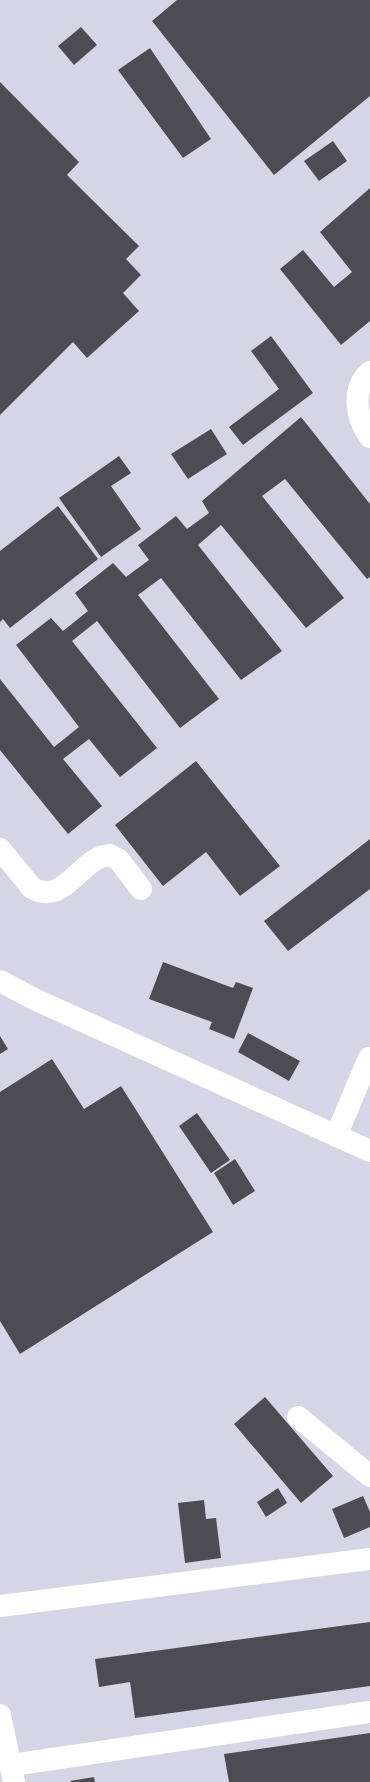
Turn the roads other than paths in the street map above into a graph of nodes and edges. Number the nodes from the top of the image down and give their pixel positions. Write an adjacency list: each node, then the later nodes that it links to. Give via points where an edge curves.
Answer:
1 (370, 372): 2 (street, via 357,393 358,411)
2 (370, 437)
3 (4, 862): 4 (street, via 32,888 45,893 58,890 100,858 110,855 119,860)
4 (141, 889)
5 (0, 981): 7 (street, via 34,999)
6 (369, 1058): 7 (street)
7 (336, 1136): 8 (street)
8 (370, 1151)
9 (298, 1417): 10 (street)
10 (370, 1476)
11 (370, 1559): 12 (street)
12 (0, 1606)
13 (370, 1712): 15 (street)
14 (0, 1715): 15 (street)
15 (13, 1773)

